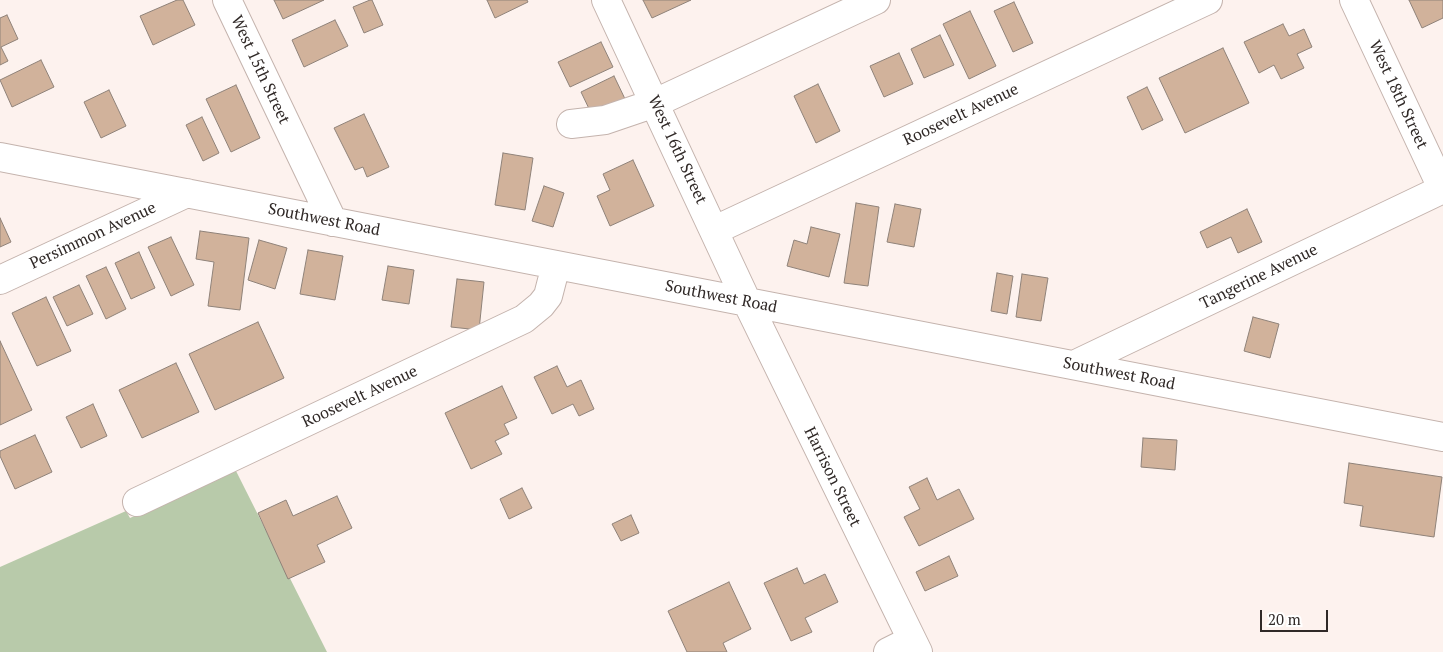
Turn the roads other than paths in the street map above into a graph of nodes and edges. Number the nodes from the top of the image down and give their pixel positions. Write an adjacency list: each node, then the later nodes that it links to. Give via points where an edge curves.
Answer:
1 (226, 0): 11 (street, West 15th Street)
2 (606, 0): 6 (street, West 16th Street)
3 (876, 0): 6 (street)
4 (1208, 0): 12 (street, Roosevelt Avenue)
5 (1354, 0): 9 (street, West 18th Street)
6 (655, 103): 7 (street, via 605,120); 12 (street, West 16th Street)
7 (571, 124)
8 (0, 157): 10 (street, Southwest Road)
9 (1443, 190): 16 (street, Tangerine Avenue)
10 (187, 193): 11 (street, Southwest Road); 14 (street, Persimmon Avenue)
11 (333, 222): 13 (street, Southwest Road)
12 (715, 230): 15 (street, West 16th Street)
13 (556, 265): 15 (street, Southwest Road); 18 (street, Roosevelt Avenue, via 548,296 524,319)
14 (0, 280)
15 (747, 302): 16 (street, Southwest Road); 19 (street, Harrison Street)
16 (1074, 366): 17 (street, Southwest Road)
17 (1443, 437)
18 (137, 502)
19 (915, 646): 20 (street)
20 (888, 652)

